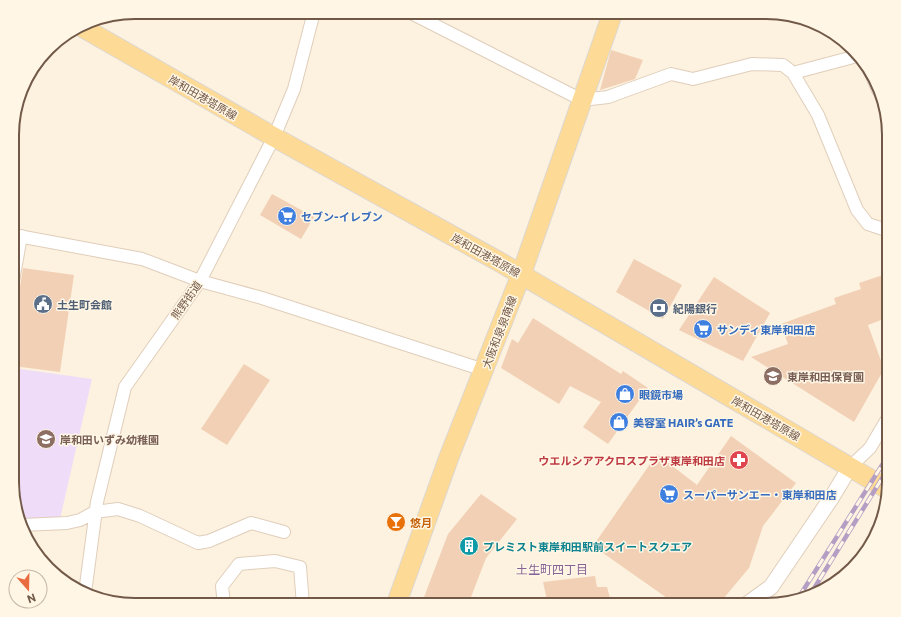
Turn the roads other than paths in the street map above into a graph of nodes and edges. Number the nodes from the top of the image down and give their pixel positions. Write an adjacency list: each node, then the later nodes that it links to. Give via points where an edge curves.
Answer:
1 (312, 19): 8 (street, 熊野街道, via 294,89)
2 (423, 19): 7 (street)
3 (611, 19): 7 (main road, 大阪和泉泉南線)
4 (87, 30): 8 (main road, 岸和田港塔原線)
5 (852, 57): 6 (street)
6 (793, 73): 7 (street, via 783,65 752,64 693,78 671,74 608,98); 9 (street, via 818,115 858,210 868,224)
7 (582, 100): 11 (main road, 大阪和泉泉南線)
8 (274, 137): 11 (main road, 岸和田港塔原線); 12 (street, 熊野街道)
9 (882, 229)
10 (19, 236): 12 (street, via 142,260)
11 (521, 275): 13 (main road, 大阪和泉泉南線); 15 (main road, 岸和田港塔原線)
12 (200, 281): 13 (street, via 262,298); 17 (street, 熊野街道, via 125,387)
13 (484, 370): 23 (main road, 大阪和泉泉南線, via 449,457)
14 (882, 428): 15 (street, via 870,448)
15 (850, 467): 16 (main road, 岸和田港塔原線); 24 (street, via 771,587)
16 (882, 486)
17 (95, 512): 18 (street, via 67,523); 19 (street, via 118,509 140,516 198,543 209,541 251,522); 20 (street, 熊野街道)
18 (27, 525)
19 (284, 532)
20 (86, 587)
21 (223, 598): 22 (street, via 222,586 239,564 275,561 300,567)
22 (302, 598)
23 (399, 598)
24 (756, 598)

